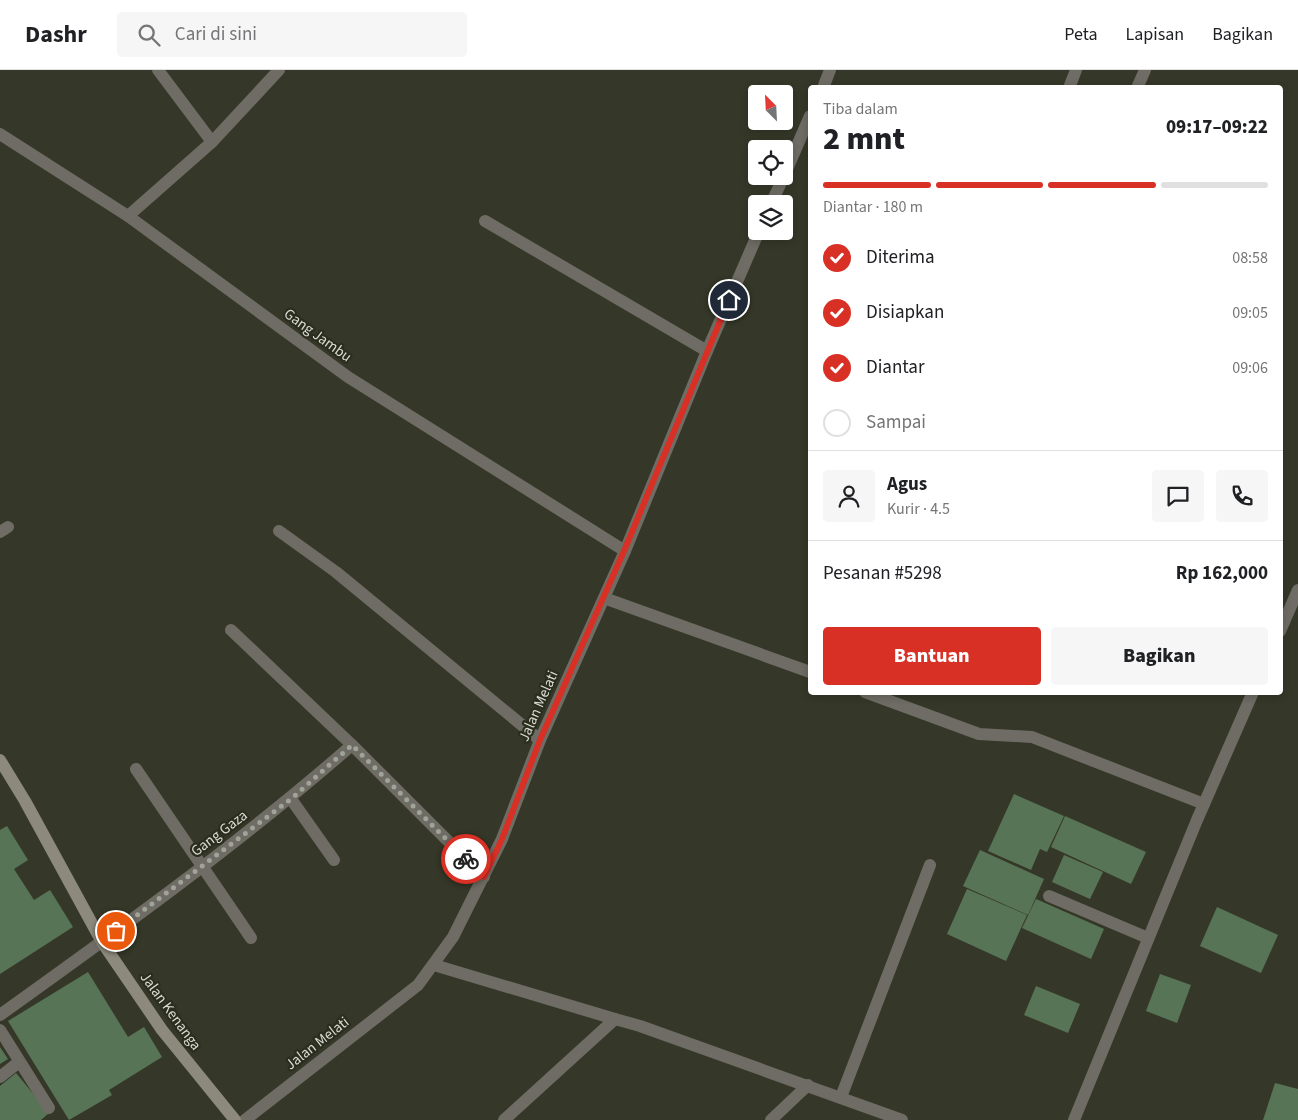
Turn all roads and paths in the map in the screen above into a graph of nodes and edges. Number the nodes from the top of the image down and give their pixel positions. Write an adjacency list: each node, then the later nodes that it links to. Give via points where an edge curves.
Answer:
1 (158, 70): 11 (street)
2 (279, 70): 11 (street)
3 (830, 70): 6 (street)
4 (1076, 70): 7 (street)
5 (1145, 70): 8 (street)
6 (823, 85)
7 (1070, 85)
8 (1138, 85)
9 (808, 121): 12 (street)
10 (0, 134): 13 (street, Gang Jambu)
11 (212, 142): 13 (street)
12 (793, 155)
13 (128, 216): 18 (street, Gang Jambu, via 348,376)
14 (485, 221): 16 (street)
15 (755, 240): 16 (street, Jalan Melati)
16 (707, 351): 18 (street, Jalan Melati)
17 (280, 530): 26 (street, via 336,572)
18 (624, 551): 20 (street, Jalan Melati)
19 (1298, 590): 21 (street)
20 (604, 598): 23 (street); 26 (street, Jalan Melati)
21 (1283, 624)
22 (231, 630): 27 (street)
23 (808, 671)
24 (873, 695): 31 (street, via 979,734 1032,737)
25 (1252, 695): 31 (street)
26 (540, 740): 35 (street, Jalan Melati)
27 (352, 745): 30 (street, Gang Gaza); 35 (street)
28 (0, 760): 39 (street, Jalan Kenanga)
29 (136, 769): 33 (street)
30 (291, 799): 32 (street); 33 (street, Gang Gaza)
31 (1204, 804): 38 (street)
32 (334, 860)
33 (203, 865): 37 (street); 39 (street, Gang Gaza)
34 (930, 865): 47 (street)
35 (484, 877): 40 (street, Jalan Melati, via 465,916)
36 (1049, 896): 38 (street)
37 (251, 938)
38 (1148, 938): 54 (street)
39 (102, 942): 41 (street, Gang Gaza); 49 (street, Jalan Kenanga, via 162,1030)
40 (434, 966): 42 (street); 50 (street, Jalan Melati, via 418,984)
41 (0, 1015)
42 (615, 1019): 46 (street); 51 (street)
43 (0, 1030): 44 (street)
44 (19, 1062): 45 (street); 48 (street)
45 (0, 1077)
46 (808, 1085): 47 (street); 52 (street)
47 (842, 1097): 53 (street)
48 (49, 1108)
49 (235, 1120)
50 (246, 1120)
51 (504, 1120)
52 (771, 1120)
53 (902, 1120)
54 (1074, 1120)

